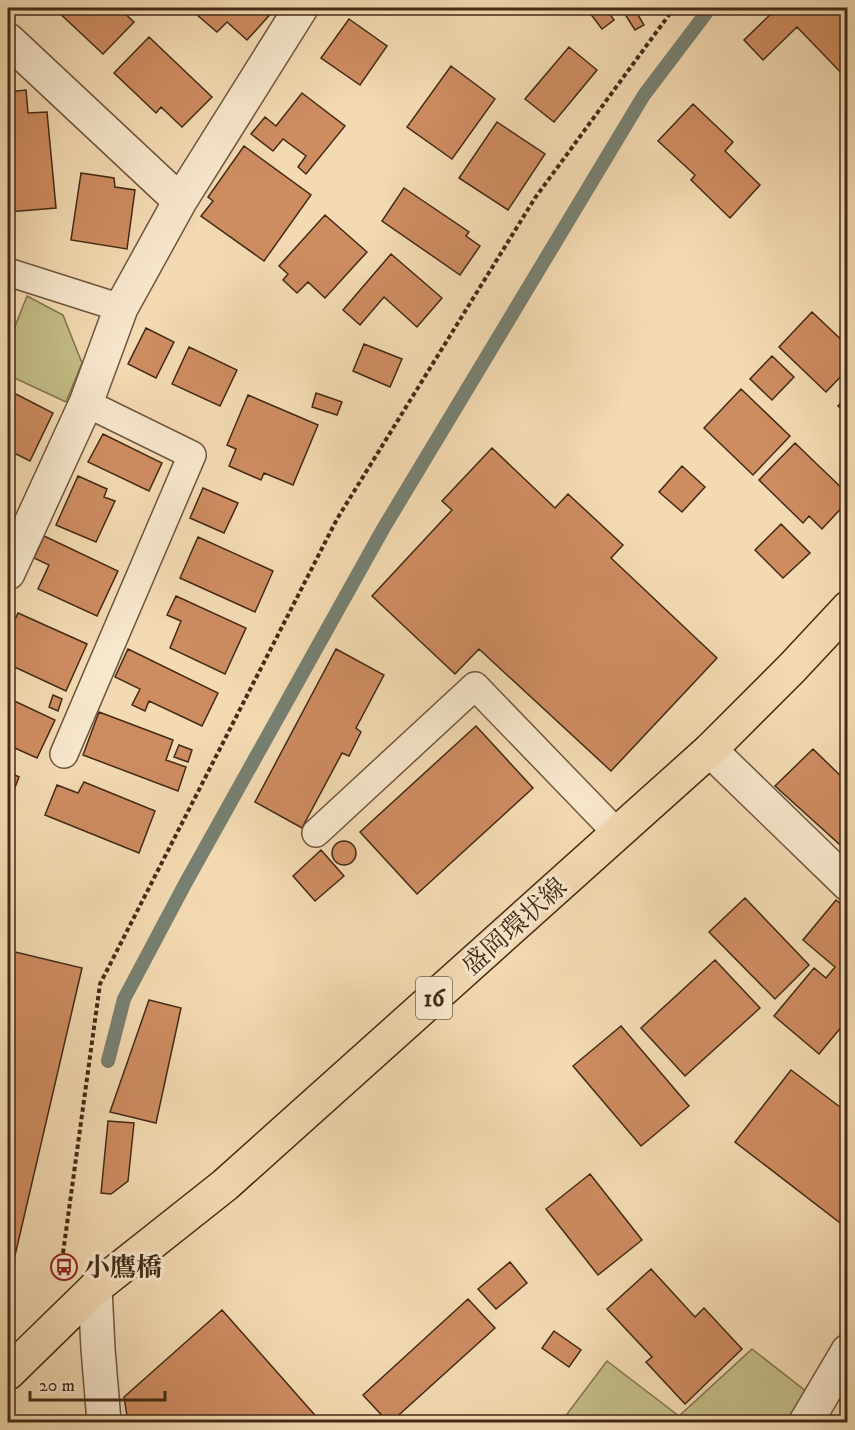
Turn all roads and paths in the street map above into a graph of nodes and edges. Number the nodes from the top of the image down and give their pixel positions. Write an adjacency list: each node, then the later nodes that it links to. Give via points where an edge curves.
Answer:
1 (301, 8): 5 (street)
2 (674, 8): 16 (path, via 535,198 338,519 100,984)
3 (8, 40): 4 (street)
4 (21, 64): 5 (street)
5 (180, 201): 7 (street)
6 (8, 272): 7 (lane)
7 (121, 308): 8 (street)
8 (86, 403): 9 (street); 12 (lane, via 192,455)
9 (8, 573)
10 (848, 608): 11 (main road, 盛岡環状線 / 16)
11 (710, 750): 14 (main road, 盛岡環状線 / 16); 15 (street)
12 (64, 754)
13 (316, 833): 14 (lane, via 475,686)
14 (617, 833): 17 (main road, 盛岡環状線 / 16, via 225,1185)
15 (848, 884)
16 (63, 1253)
17 (95, 1288): 19 (main road, 盛岡環状線 / 16); 20 (street)
18 (848, 1351): 21 (street)
19 (8, 1373)
20 (104, 1422)
21 (806, 1422)

